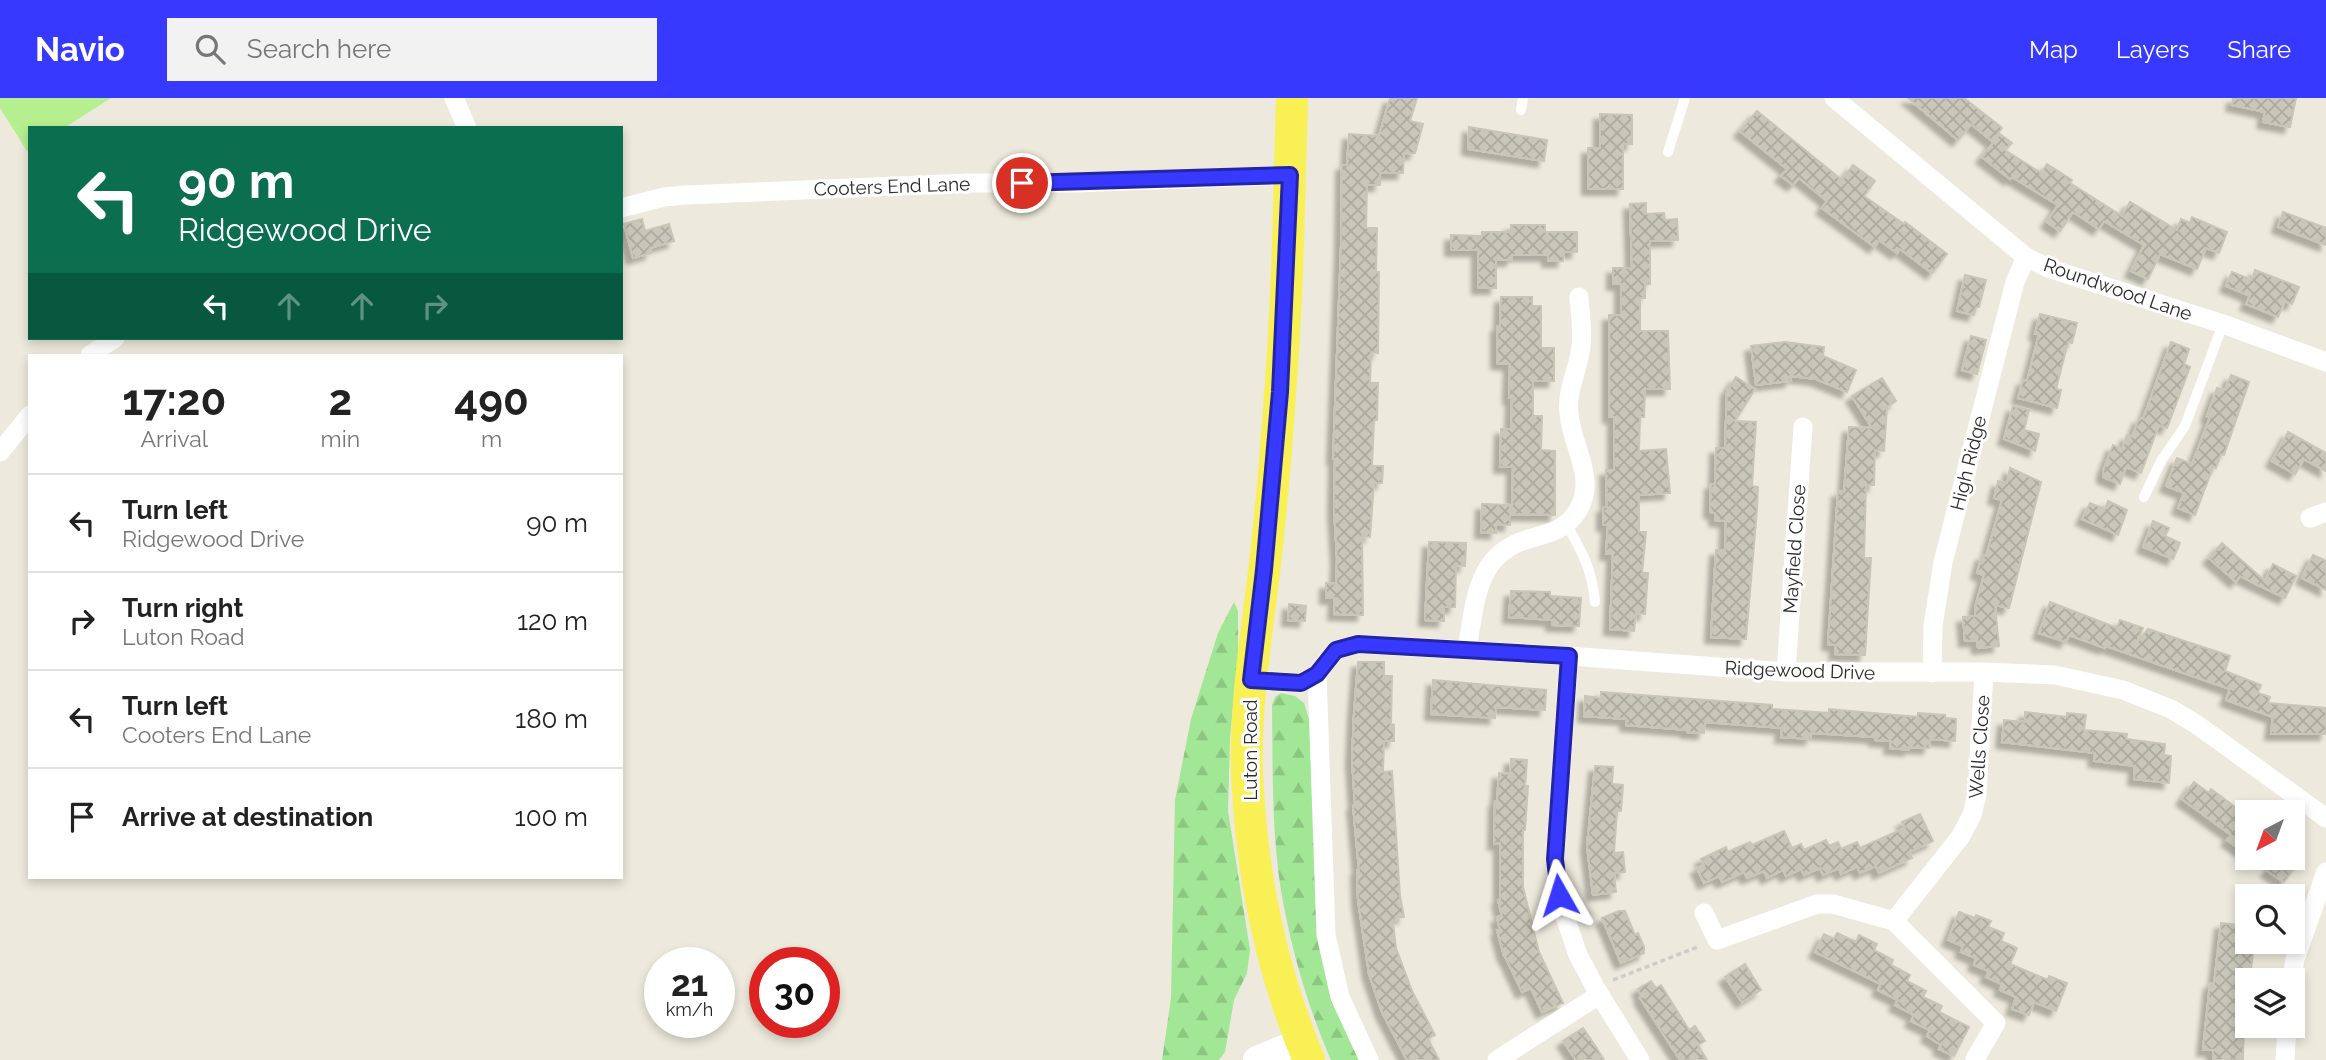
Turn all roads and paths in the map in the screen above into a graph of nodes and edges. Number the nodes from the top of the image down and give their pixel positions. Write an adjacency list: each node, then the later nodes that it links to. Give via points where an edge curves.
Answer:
1 (454, 98): 7 (street)
2 (1292, 98): 9 (main road, Luton Road)
3 (1524, 98): 6 (lane)
4 (1685, 98): 8 (lane)
5 (1834, 98): 11 (street, Roundwood Lane)
6 (1521, 110)
7 (466, 126)
8 (1668, 152)
9 (1290, 175): 10 (street, Cooters End Lane, via 685,195); 29 (main road, Luton Road, via 1280,392)
10 (623, 207)
11 (2026, 257): 13 (street, Roundwood Lane); 27 (street, High Ridge, via 2015,282 1943,562 1933,626)
12 (1579, 298): 21 (street, via 1581,346 1568,412 1586,485 1576,513)
13 (2223, 324): 16 (street, Roundwood Lane); 20 (lane, via 2185,425)
14 (112, 340): 15 (street)
15 (91, 354)
16 (2326, 362)
17 (28, 417): 19 (street)
18 (1803, 427): 25 (street, Mayfield Close)
19 (0, 452)
20 (2144, 497)
21 (1566, 524): 22 (lane, via 1588,562); 23 (street, via 1520,541 1494,558 1479,583)
22 (1595, 602)
23 (1467, 649): 24 (street, Ridgewood Drive); 28 (street, Ridgewood Drive, via 1358,644 1336,650)
24 (1569, 656): 25 (street, Ridgewood Drive); 36 (street, via 1555,859 1568,930)
25 (1786, 672): 27 (street, Ridgewood Drive)
26 (1984, 672): 27 (street, Ridgewood Drive); 30 (street, Ridgewood Drive, via 2055,675 2146,698 2196,724); 33 (street, Wells Close, via 1972,815 1961,836)
27 (1932, 673)
28 (1317, 674): 29 (street, via 1301,683); 41 (street, via 1326,935 1340,997)
29 (1251, 680): 38 (main road, Luton Road, via 1247,771 1257,873 1272,949)
30 (2326, 818)
31 (2326, 872): 35 (street)
32 (1704, 913): 34 (street)
33 (1894, 921): 34 (street, via 1818,904); 39 (street, via 1996,1023)
34 (1717, 940): 36 (path)
35 (2294, 968)
36 (1597, 991): 42 (street); 43 (street)
37 (2286, 1038): 44 (street)
38 (1305, 1051): 40 (street)
39 (1975, 1059)
40 (1257, 1060)
41 (1369, 1060)
42 (1497, 1060)
43 (1640, 1060)
44 (2285, 1060)

